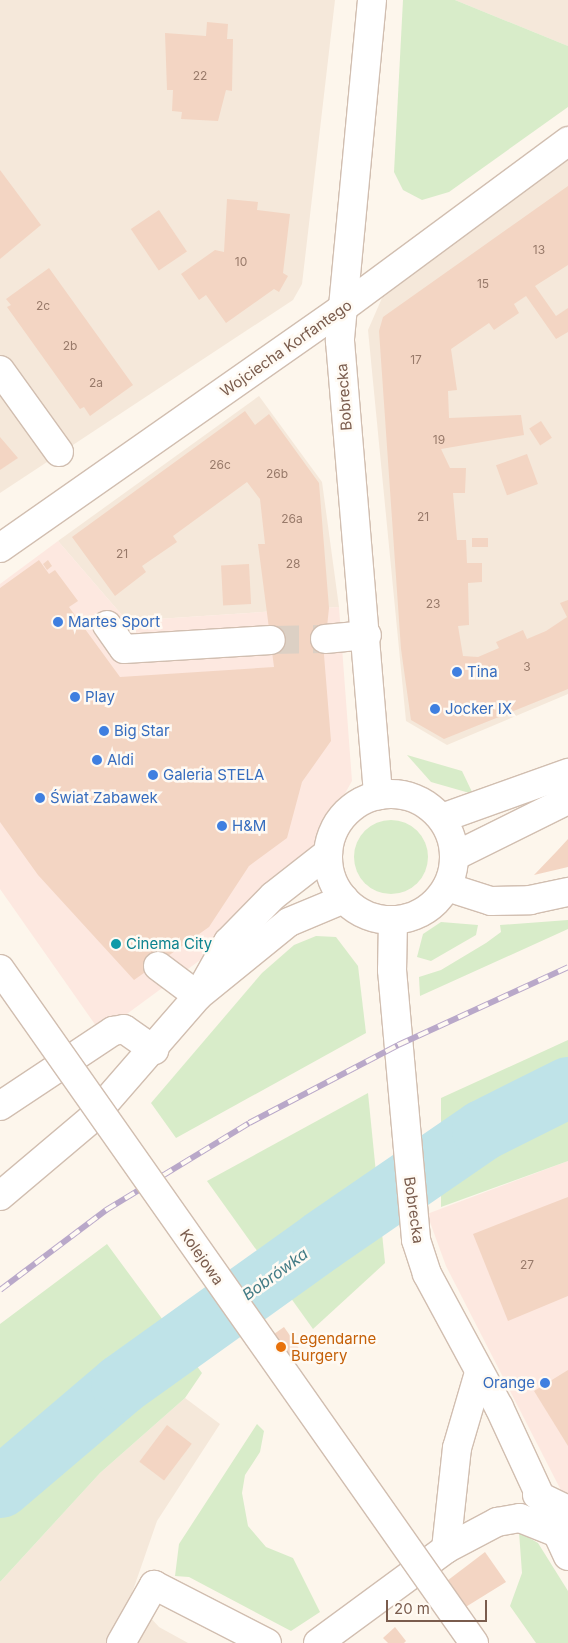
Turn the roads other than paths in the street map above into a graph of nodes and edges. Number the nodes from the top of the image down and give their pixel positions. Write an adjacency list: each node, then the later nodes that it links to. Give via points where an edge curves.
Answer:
1 (372, 0): 3 (street, Bobrecka)
2 (568, 141): 3 (street, Wojciecha Korfantego)
3 (340, 310): 6 (street, Wojciecha Korfantego); 8 (street, Bobrecka, via 346,440)
4 (0, 370): 5 (street)
5 (60, 452)
6 (0, 548)
7 (107, 625): 9 (street, via 124,649)
8 (367, 635): 10 (street); 12 (street, Bobrecka)
9 (271, 640)
10 (326, 640)
11 (568, 773): 14 (street)
12 (378, 795): 14 (street, via 415,798); 15 (street, via 351,808 339,821)
13 (568, 800): 16 (street)
14 (442, 818): 16 (street)
15 (328, 854): 19 (street, via 335,886); 23 (street, via 273,896 228,942)
16 (455, 856): 17 (street)
17 (447, 887): 18 (street, via 491,901); 20 (street, via 425,911)
18 (568, 892)
19 (344, 899): 20 (street, via 358,911); 23 (street, via 289,922)
20 (393, 920): 27 (street, Bobrecka, via 392,970 413,1226 427,1274)
21 (158, 966): 23 (street)
22 (0, 969): 34 (street, Kolejowa, bridge)
23 (198, 996): 24 (street)
24 (154, 1050): 25 (street, via 139,1036 124,1029 113,1031); 26 (street, via 91,1119)
25 (0, 1106)
26 (0, 1196)
27 (478, 1376): 28 (street, Bobrecka, via 499,1408 537,1495); 29 (street, via 457,1448)
28 (561, 1521): 29 (street, via 520,1518 497,1522); 30 (street, Bobrecka)
29 (446, 1549): 33 (street)
30 (568, 1556)
31 (121, 1643): 32 (street, via 154,1585)
32 (267, 1643)
33 (318, 1643)
34 (474, 1643)

